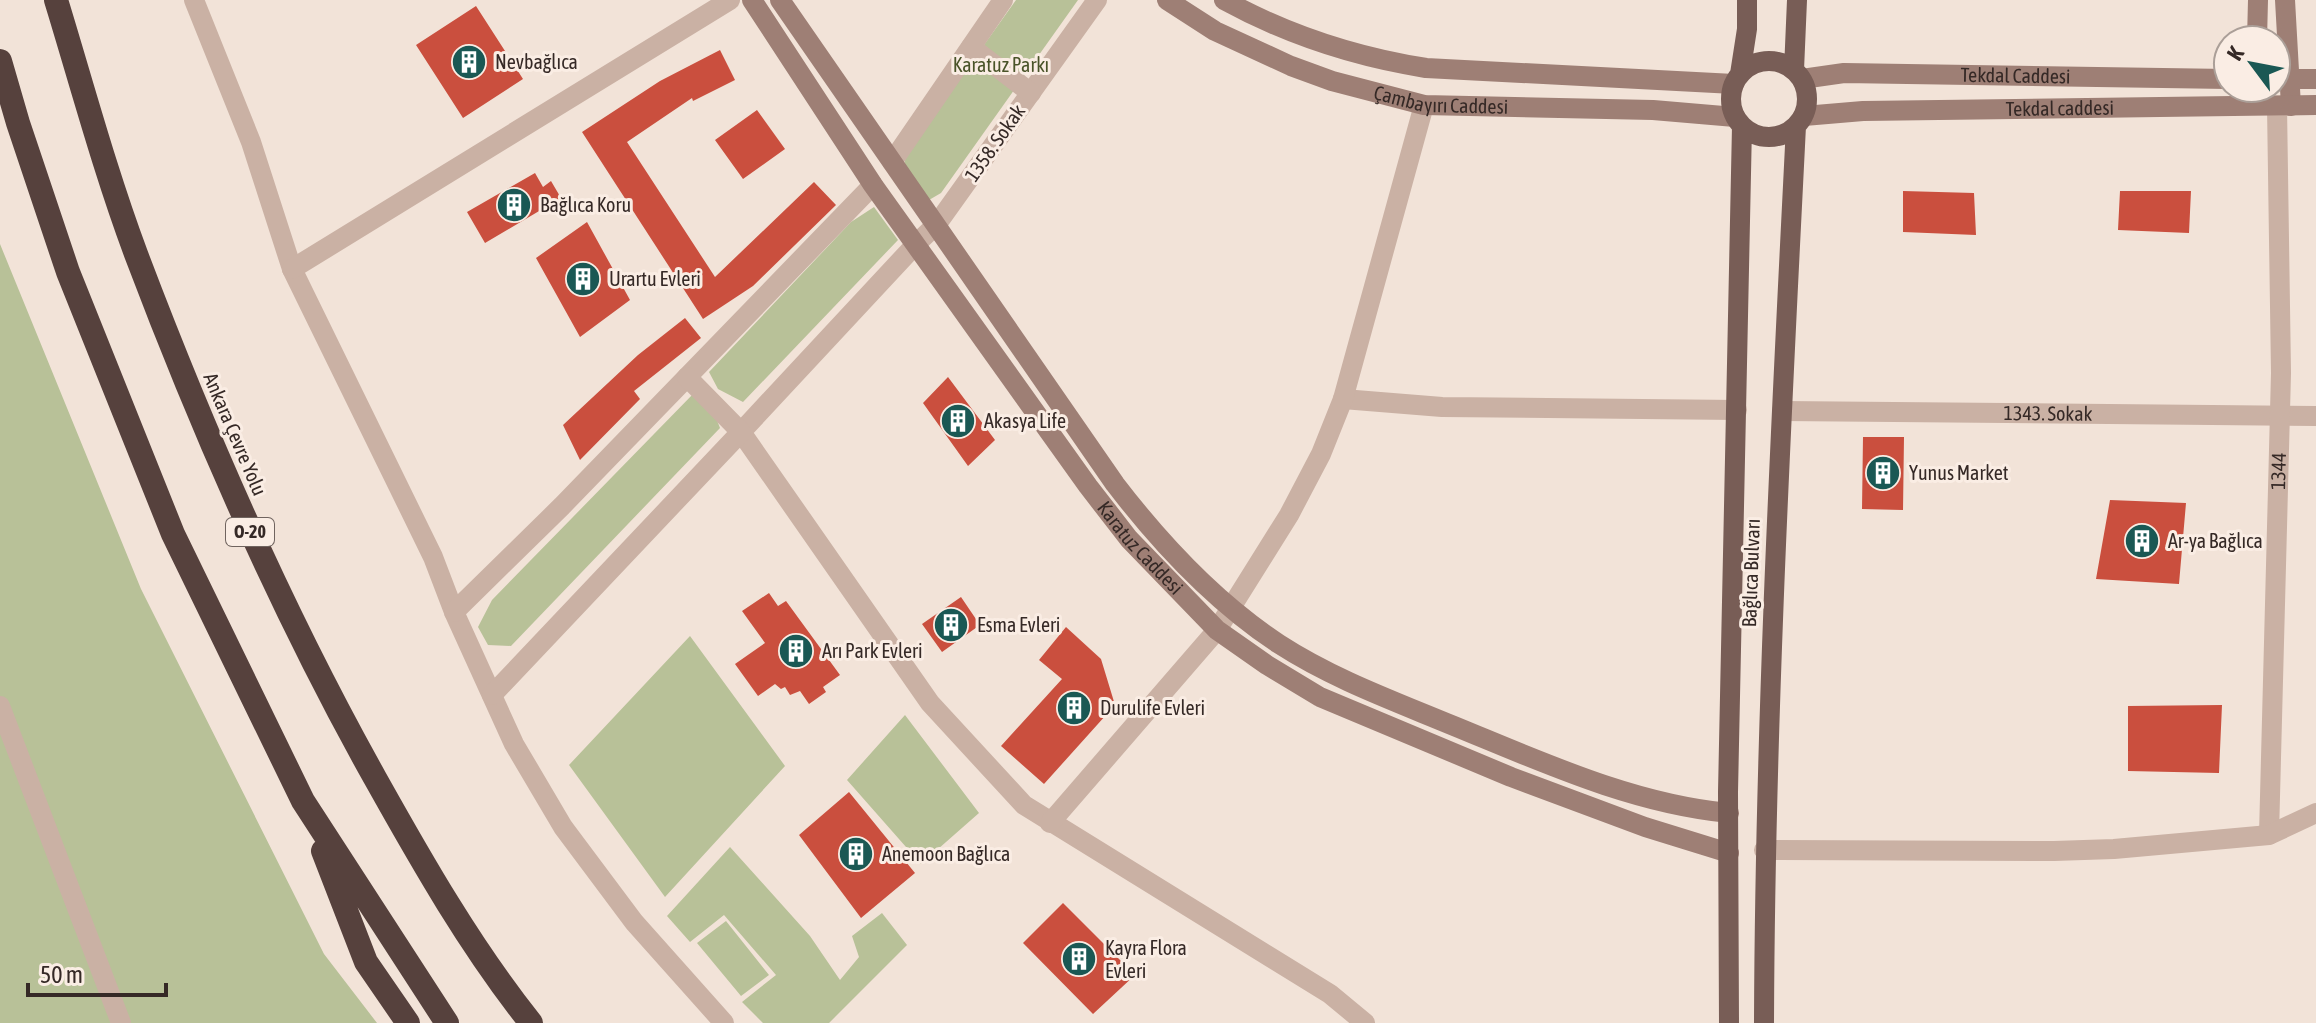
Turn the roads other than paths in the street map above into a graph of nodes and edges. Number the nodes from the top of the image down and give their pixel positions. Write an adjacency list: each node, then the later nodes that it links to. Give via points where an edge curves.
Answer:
1 (56, 0): 58 (highway, Ankara Çevre Yolu / O-20, via 135,251 224,475 279,596 407,836)
2 (194, 0): 35 (street, via 251,142)
3 (730, 0): 35 (street)
4 (752, 0): 32 (street, Karatuz Caddesi)
5 (780, 0): 31 (street, Karatuz Caddesi)
6 (1003, 0): 16 (street)
7 (1097, 0): 23 (street, 1358. Sokak)
8 (1167, 0): 27 (street, Çambayırı Caddesi, via 1215,31 1277,60)
9 (1224, 0): 19 (street, Çambayırı Caddesi, via 1345,51 1426,68)
10 (1747, 0): 19 (main road)
11 (1797, 0): 18 (main road)
12 (2258, 0): 14 (street)
13 (2285, 0): 15 (street)
14 (2257, 24)
15 (2284, 24)
16 (971, 47): 23 (street); 31 (street)
17 (0, 61): 48 (highway, via 68,272 173,534)
18 (1798, 74): 19 (main road, via 1772,61 1760,62); 20 (street, Tekdal Caddesi); 29 (main road, via 1807,104)
19 (1737, 79): 30 (main road, via 1731,95)
20 (2212, 79)
21 (2292, 79): 22 (street)
22 (2316, 79)
23 (1031, 93): 33 (street, 1358. Sokak)
24 (2212, 102): 29 (street, Tekdal caddesi, via 1863,111)
25 (2292, 103): 28 (street, Tekdal caddesi)
26 (2270, 104): 40 (street, 1344)
27 (1424, 105): 30 (street, Çambayırı Caddesi, via 1653,110); 37 (street)
28 (2316, 105)
29 (1800, 121): 30 (main road, via 1775,137 1763,137); 39 (main road, Bağlıca Bulvarı)
30 (1738, 122): 38 (main road, Bağlıca Bulvarı)
31 (892, 162): 33 (street, Karatuz Caddesi)
32 (873, 185): 34 (street, Karatuz Caddesi); 36 (street)
33 (937, 224): 34 (street, 1358. Sokak); 43 (street, Karatuz Caddesi, via 1123,494 1170,551)
34 (916, 244): 42 (street, 1358. Sokak); 45 (street, Karatuz Caddesi, via 1129,539)
35 (292, 269): 44 (street, via 433,557)
36 (687, 377): 42 (street); 44 (street)
37 (1343, 399): 38 (street, via 1442,407); 43 (street, via 1295,503)
38 (1737, 410): 49 (main road, Bağlıca Bulvarı)
39 (1782, 411): 40 (street, 1343. Sokak); 53 (main road, Bağlıca Bulvarı)
40 (2280, 416): 41 (street, 1343. Sokak); 52 (street, 1344)
41 (2316, 416)
42 (741, 432): 46 (street, 1358. Sokak); 51 (street, via 930,703 1024,805)
43 (1232, 608): 45 (street); 49 (street, Karatuz Caddesi, via 1336,677 1435,718 1638,796 1689,810)
44 (454, 612): 46 (street)
45 (1217, 630): 51 (street); 54 (street, Karatuz Caddesi, via 1320,697 1511,777)
46 (492, 695): 59 (street, via 563,827 634,922)
47 (0, 706): 55 (street)
48 (303, 801): 56 (highway, via 366,962); 57 (highway)
49 (1729, 813): 54 (main road, Bağlıca Bulvarı)
50 (2316, 813): 52 (street)
51 (1050, 823): 60 (street, via 1330,994)
52 (2269, 835): 53 (street, via 2054,851)
53 (1764, 850): 62 (main road, Bağlıca Bulvarı)
54 (1729, 853): 61 (main road, Bağlıca Bulvarı)
55 (121, 1023)
56 (408, 1023)
57 (447, 1023)
58 (531, 1023)
59 (724, 1023)
60 (1365, 1023)
61 (1729, 1023)
62 (1764, 1023)

